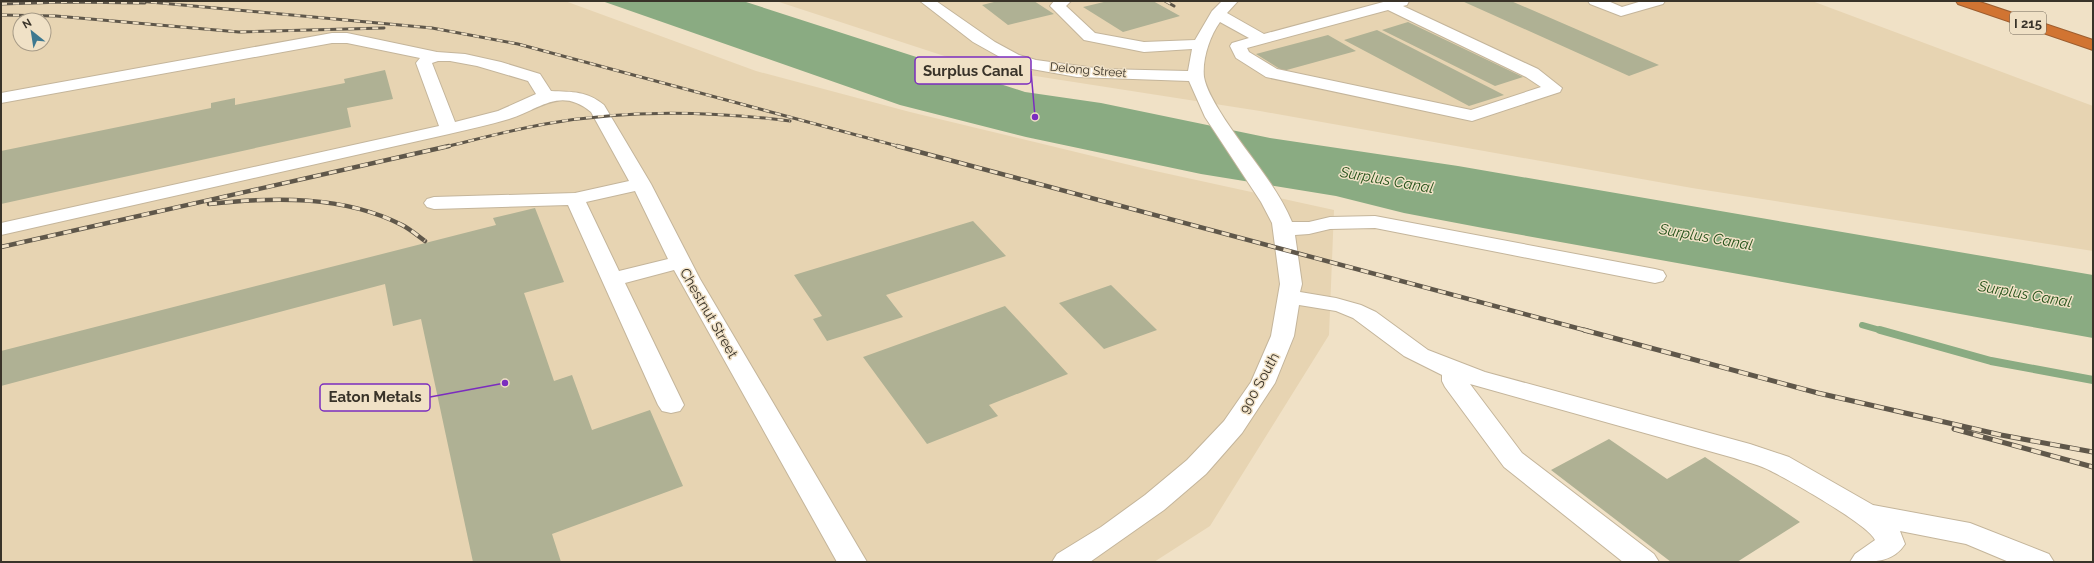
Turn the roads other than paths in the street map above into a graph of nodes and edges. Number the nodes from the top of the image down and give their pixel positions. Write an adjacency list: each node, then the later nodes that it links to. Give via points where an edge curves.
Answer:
1 (926, 1): 16 (street, Delong Street, via 985,44 1036,65 1086,72)
2 (1064, 1): 13 (street, via 1056,6 1090,37 1144,47)
3 (1231, 1): 10 (street)
4 (1406, 1): 9 (street)
5 (1595, 1): 6 (street, via 1621,12)
6 (1658, 1)
7 (1963, 1): 14 (highway, I 215)
8 (1992, 1): 11 (highway, I 215)
9 (1389, 6): 12 (street); 12 (street, via 1532,73 1554,88 1472,116 1272,73 1242,55 1238,46)
10 (1217, 14): 12 (street); 13 (street, via 1210,21)
11 (2093, 34)
12 (1262, 39)
13 (1200, 44): 16 (street)
14 (2093, 45)
15 (434, 56): 17 (street, via 447,55 467,59 534,78); 18 (street, via 347,38 332,38); 19 (street, via 426,59 424,63)
16 (1196, 76): 24 (street, 900 South, via 1203,98 1273,204)
17 (546, 96): 19 (street, via 504,115); 20 (street, Chestnut Street, via 576,97 594,104)
18 (1, 98)
19 (449, 129): 23 (street)
20 (641, 184): 21 (street); 25 (street, Chestnut Street)
21 (575, 199): 22 (street); 27 (street)
22 (434, 203)
23 (1, 229)
24 (1284, 229): 26 (street, via 1309,228 1330,223 1376,222); 28 (street, 900 South)
25 (680, 262): 27 (street); 32 (street, Chestnut Street)
26 (1655, 276)
27 (612, 280): 30 (street)
28 (1290, 297): 29 (street, via 1360,312 1412,352); 33 (street, 900 South, via 1280,343 1270,369 1256,394 1219,444 1173,489 1135,519)
29 (1454, 370): 31 (street, via 1780,464); 34 (street, via 1454,381 1513,460)
30 (671, 405)
31 (1867, 515): 35 (street, via 1885,530 1891,544); 36 (street, via 1970,534)
32 (852, 562)
33 (1067, 562)
34 (1644, 562)
35 (1865, 562)
36 (2039, 562)

